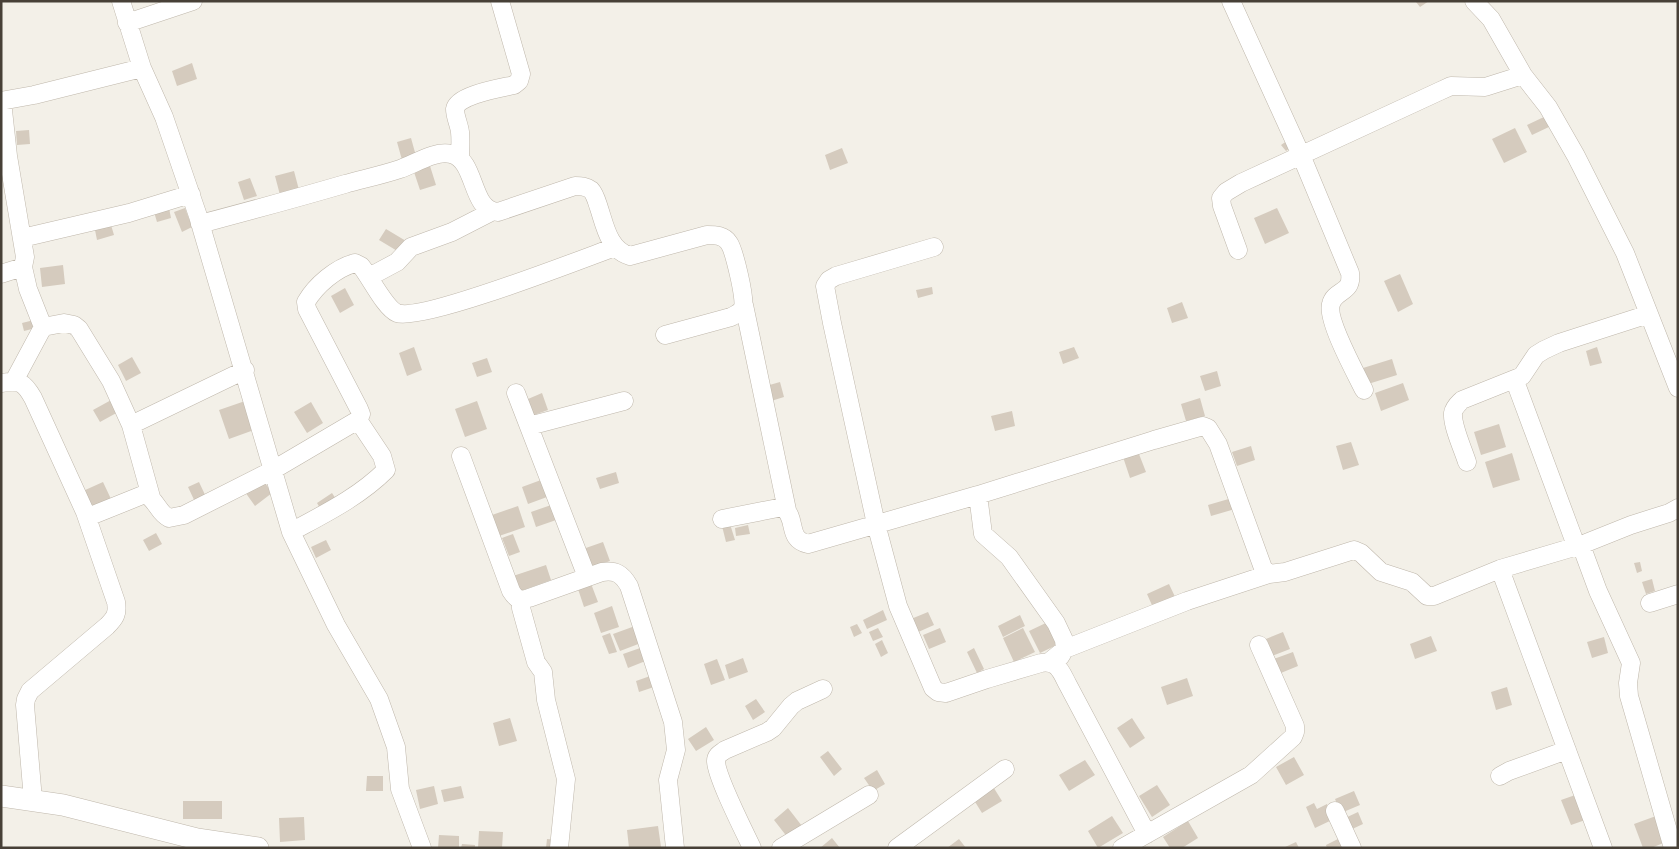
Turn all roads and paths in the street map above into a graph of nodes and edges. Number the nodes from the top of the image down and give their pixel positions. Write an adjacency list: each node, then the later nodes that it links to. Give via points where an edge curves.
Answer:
1 (121, 1): 6 (street)
2 (193, 1): 6 (street)
3 (500, 1): 11 (street, via 521,74 514,85 469,96 456,105)
4 (1231, 1): 10 (street)
5 (1482, 3): 8 (street)
6 (127, 23): 7 (street)
7 (142, 68): 9 (street); 12 (street, via 164,117)
8 (1523, 75): 10 (street, via 1485,87 1451,86); 23 (street, via 1548,106 1576,156 1625,253)
9 (2, 101): 15 (street)
10 (1301, 155): 18 (street, via 1241,183 1221,198); 30 (street, via 1350,273 1351,281 1331,303 1330,313)
11 (460, 159): 13 (street, via 484,207); 14 (street, via 446,153 434,156 400,169)
12 (191, 194): 14 (street); 15 (street, via 129,213)
13 (491, 212): 16 (street, via 575,186 585,186 595,197); 21 (street, via 458,230 411,247 397,262)
14 (200, 224): 26 (street)
15 (22, 238): 19 (street)
16 (615, 247): 21 (street, via 483,294 410,314 391,310); 22 (street, via 620,253 630,256 708,235 724,238 732,252)
17 (934, 247): 45 (street, via 836,276 825,286)
18 (1238, 250)
19 (23, 267): 20 (street); 24 (street)
20 (1, 274)
21 (369, 277): 33 (street, via 355,262 348,264 318,286 306,302 360,409)
22 (744, 305): 25 (street, via 740,312 731,316); 42 (street)
23 (1648, 314): 27 (street, via 1544,350); 29 (street)
24 (43, 327): 28 (street); 34 (street, via 70,323 79,329 107,372)
25 (665, 335)
26 (245, 370): 34 (street); 38 (street)
27 (1515, 381): 37 (street, via 1456,405 1454,420); 47 (street, via 1574,540)
28 (8, 382): 43 (street, via 23,384 33,398)
29 (1678, 388)
30 (1364, 390)
31 (516, 393): 35 (street)
32 (624, 401): 35 (street)
33 (358, 420): 38 (street); 46 (street, via 382,456 386,470 337,507)
34 (131, 425): 40 (street)
35 (529, 426): 50 (street)
36 (460, 456): 52 (street, via 511,590 515,598)
37 (1467, 462)
38 (273, 470): 40 (street, via 174,518 164,516); 46 (street)
39 (978, 495): 45 (street); 49 (street, via 1203,426 1208,428 1218,444 1263,568); 55 (street, via 983,534 1009,557 1056,623)
40 (151, 497): 43 (street, via 145,494)
41 (1678, 508): 47 (street)
42 (787, 510): 44 (street, via 777,507); 45 (street, via 795,536 808,544)
43 (88, 517): 63 (street, via 116,602 116,617 30,691 26,699)
44 (722, 519)
45 (876, 524): 56 (street, via 898,606 933,688 938,692 954,691)
46 (291, 532): 68 (street, via 336,625 379,699 396,747 400,789)
47 (1581, 544): 48 (street); 77 (street, via 1598,591 1631,663 1630,696)
48 (1500, 569): 49 (street, via 1427,596 1412,582 1381,572 1354,550); 58 (street)
49 (1269, 574): 55 (street, via 1187,601)
50 (587, 577): 52 (street); 70 (street, via 610,571 619,573 629,586 673,722 676,750 668,780)
51 (1678, 594): 53 (street)
52 (521, 600): 69 (street, via 536,662 543,672 546,700 566,779)
53 (1650, 603)
54 (1259, 646): 65 (street, via 1295,726 1293,738 1251,775)
55 (1065, 649): 56 (street)
56 (1052, 663): 65 (street, via 1068,685)
57 (823, 689): 71 (street, via 797,701 773,728 725,750 716,758)
58 (1567, 750): 60 (street); 76 (street)
59 (1006, 769): 73 (street)
60 (1500, 776)
61 (869, 795): 72 (street)
62 (1, 796): 63 (street)
63 (33, 800): 66 (street, via 62,805)
64 (1335, 811): 75 (street)
65 (1147, 834): 74 (street)
66 (195, 844): 67 (street)
67 (258, 848)
68 (422, 848)
69 (559, 848)
70 (675, 848)
71 (752, 848)
72 (781, 848)
73 (897, 848)
74 (1122, 848)
75 (1352, 848)
76 (1603, 848)
77 (1673, 848)

